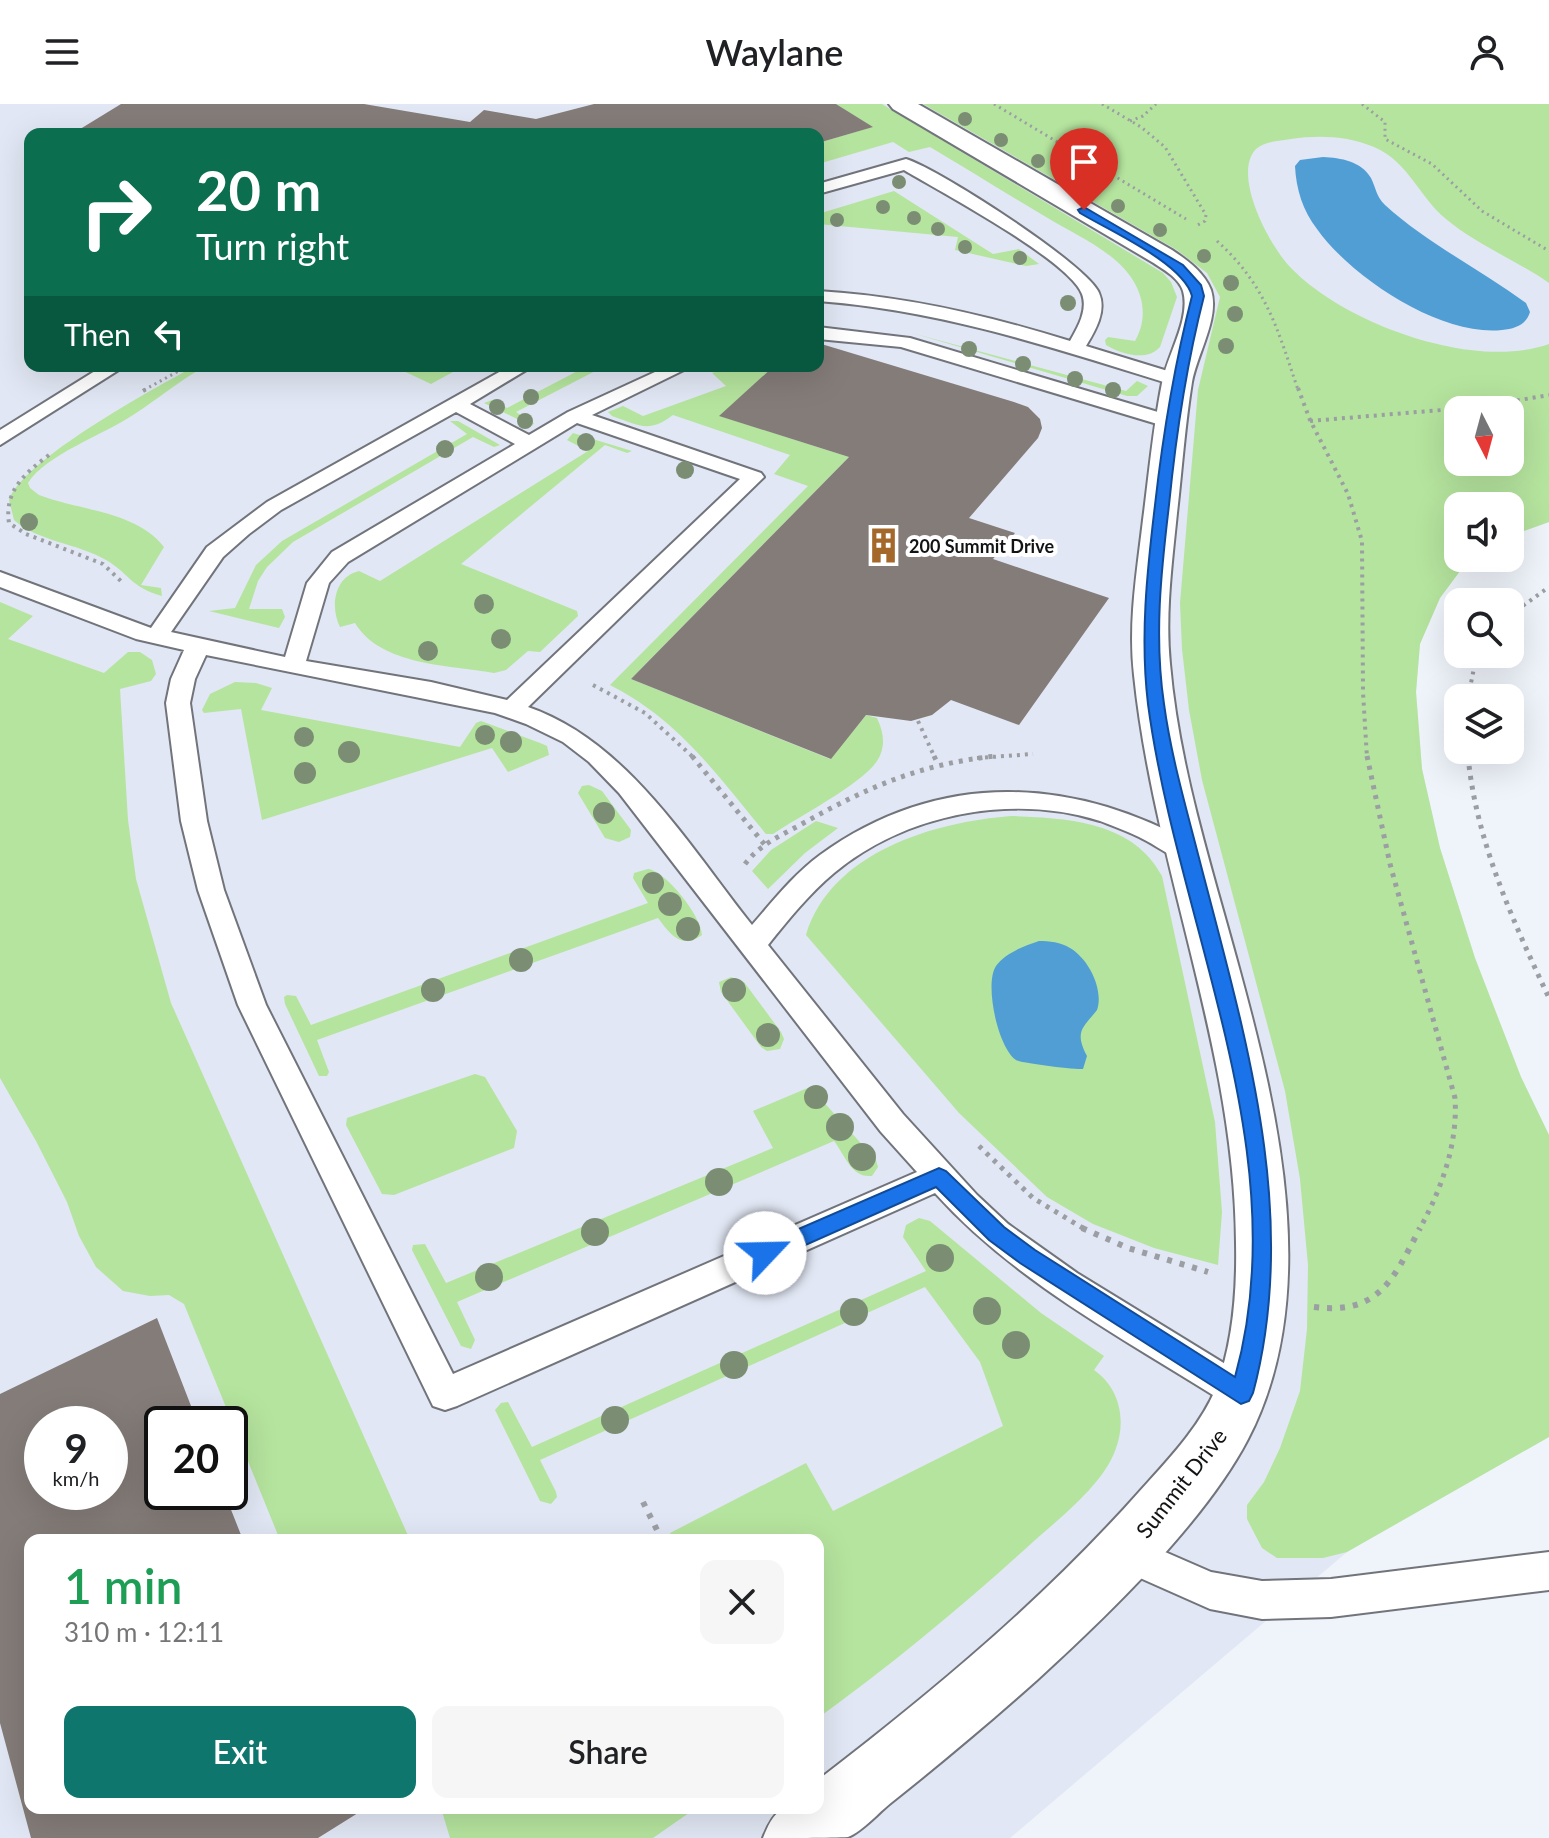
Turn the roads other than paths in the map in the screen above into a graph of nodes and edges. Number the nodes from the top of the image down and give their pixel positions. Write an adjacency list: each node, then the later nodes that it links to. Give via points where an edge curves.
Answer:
1 (901, 104): 9 (street, Summit Drive, via 1185,274 1195,285 1198,302)
2 (824, 187): 5 (lane, via 906,164 1035,244 1069,266 1089,289 1091,315)
3 (824, 296): 5 (lane, via 944,313)
4 (824, 333): 12 (lane, via 919,346)
5 (1075, 349): 9 (lane)
6 (106, 372): 13 (lane)
7 (513, 372): 10 (lane)
8 (670, 372): 11 (lane)
9 (1177, 380): 12 (street, Summit Drive)
10 (455, 404): 14 (lane); 16 (lane, via 241,529 204,565)
11 (575, 416): 14 (lane); 19 (lane, via 754,477)
12 (1171, 422): 20 (street, Summit Drive, via 1150,638 1162,736)
13 (0, 439)
14 (530, 444): 18 (lane, via 330,565 311,592 303,644)
15 (0, 579): 16 (lane)
16 (156, 637): 17 (lane)
17 (197, 648): 18 (lane); 22 (lane, via 178,703 194,821 211,890 252,1005 445,1394)
18 (292, 666): 19 (lane)
19 (510, 711): 21 (lane, via 561,731 612,770)
20 (1188, 853): 21 (lane, via 1141,824 1081,805 996,801 936,811 887,827 827,864); 23 (street, Summit Drive, via 1233,1025 1259,1181 1261,1290 1255,1346)
21 (752, 944): 22 (lane)
22 (939, 1177): 23 (lane, via 1028,1257)
23 (1241, 1393): 24 (street, Summit Drive, via 1219,1437)
24 (1126, 1553): 25 (lane, via 1210,1590 1262,1600 1331,1598); 26 (street, Summit Drive, via 997,1678)
25 (1549, 1571)
26 (795, 1838)

